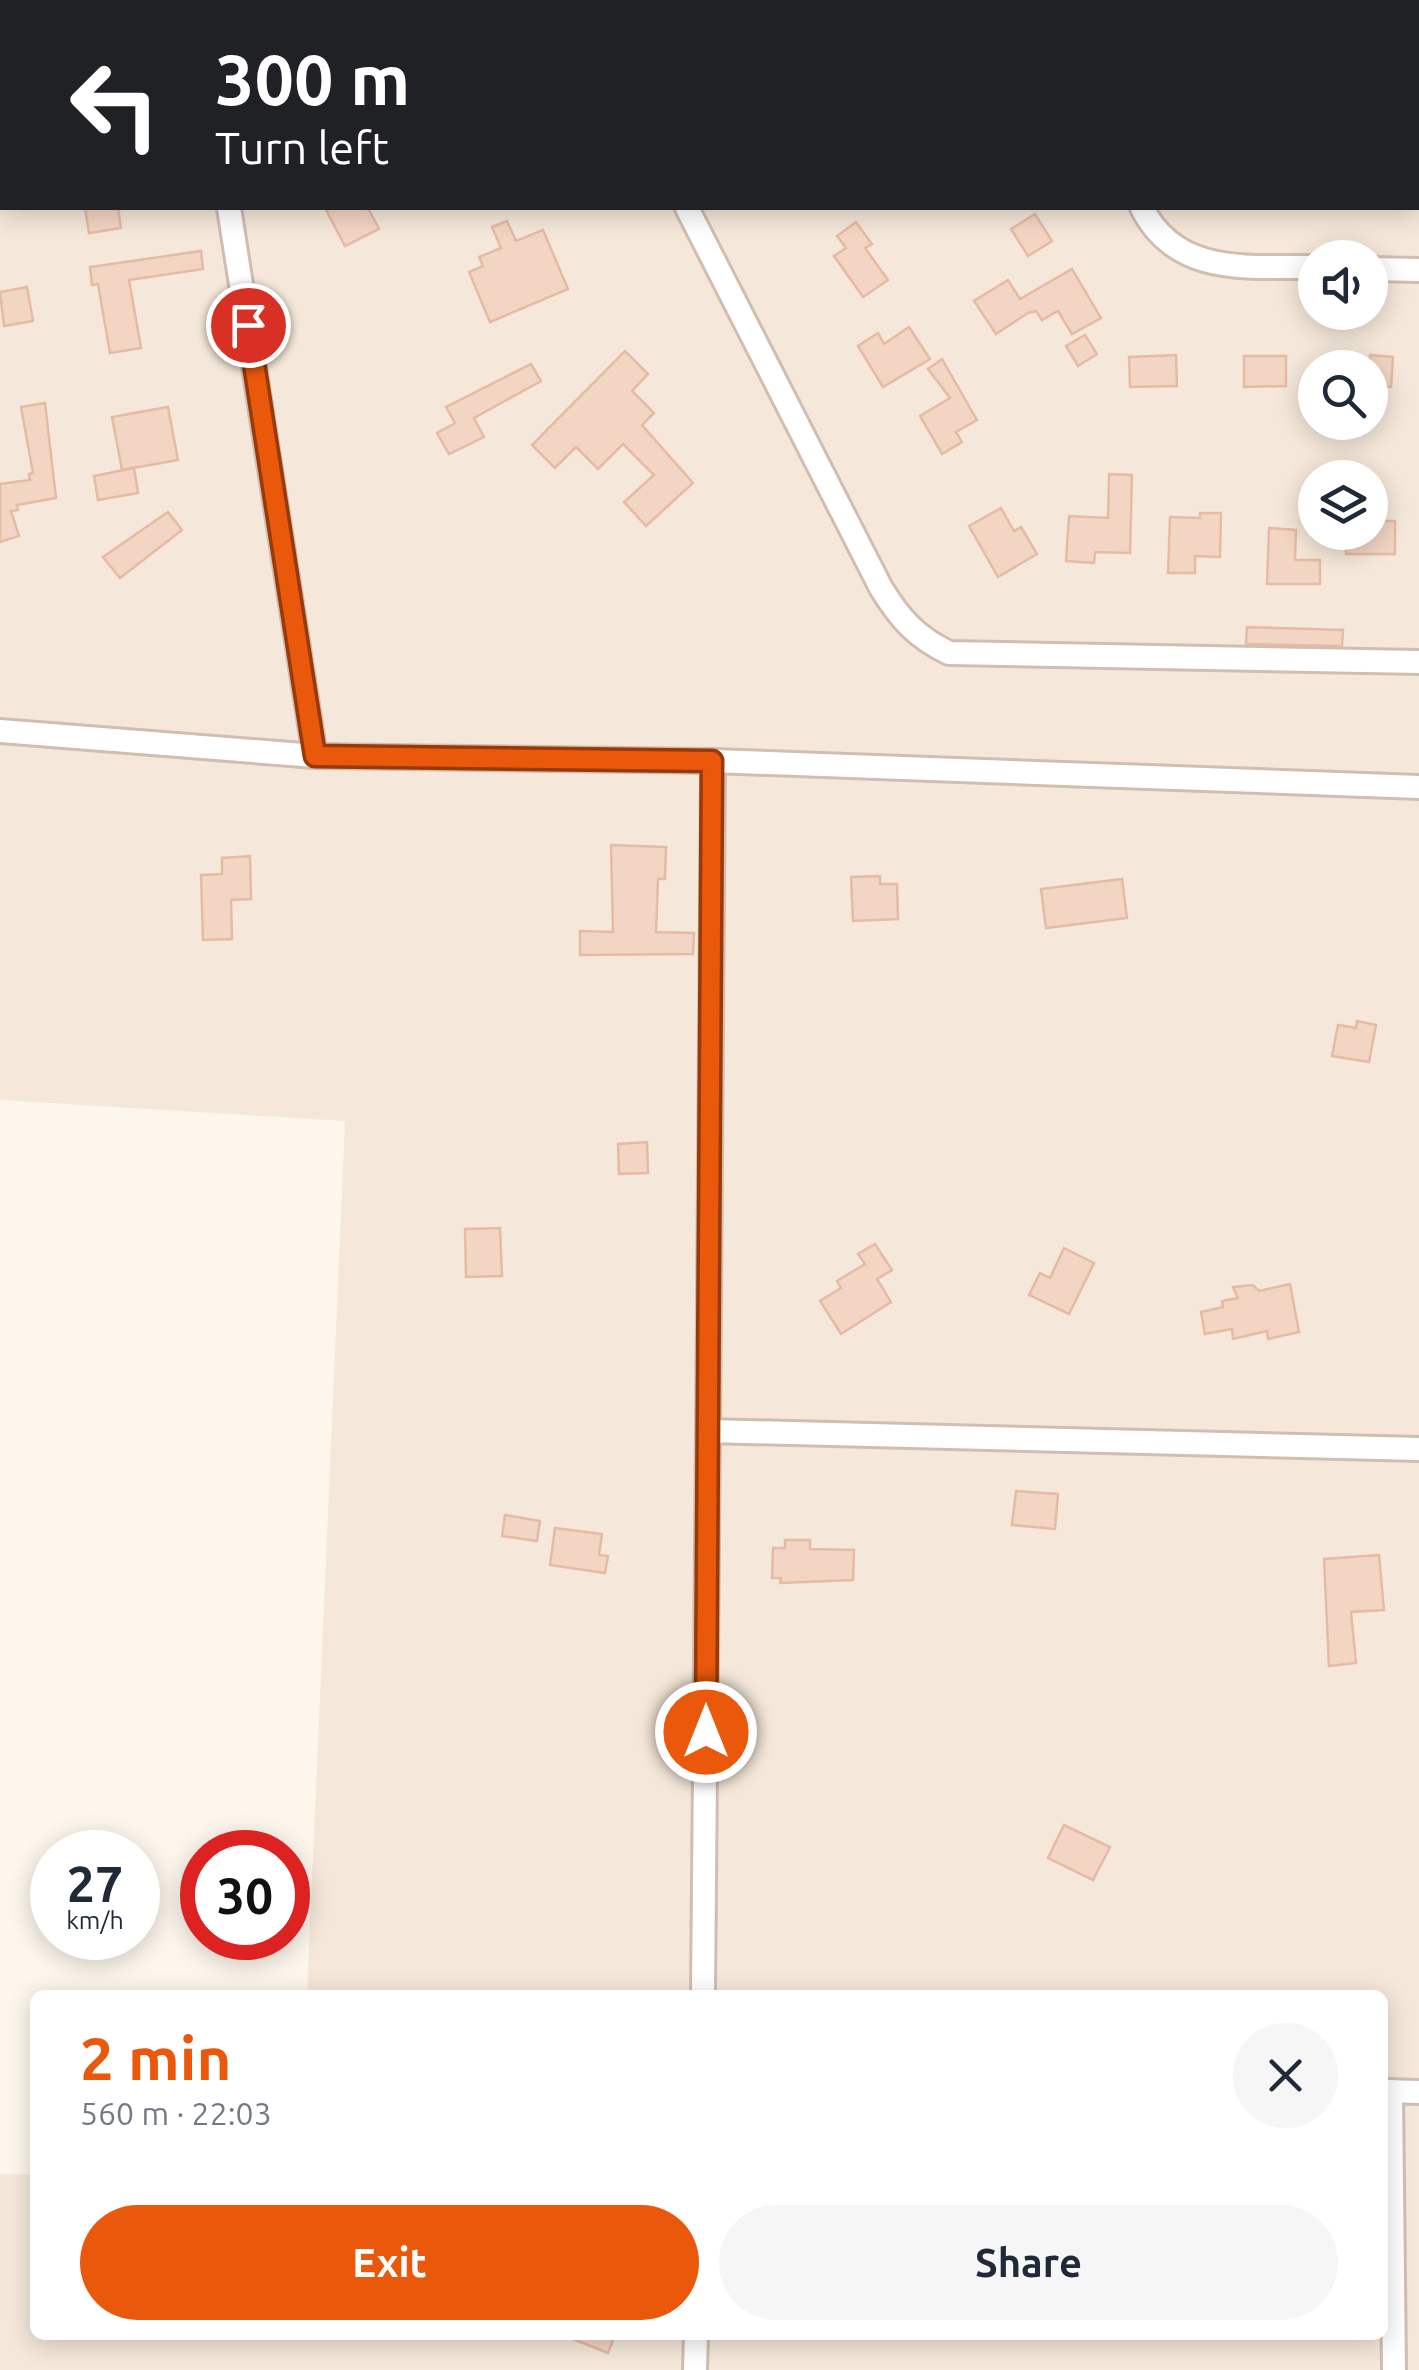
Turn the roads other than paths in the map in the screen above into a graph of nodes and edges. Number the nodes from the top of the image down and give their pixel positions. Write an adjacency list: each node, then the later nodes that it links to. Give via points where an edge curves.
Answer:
1 (229, 210): 9 (street)
2 (687, 210): 7 (street, via 880,588 922,640 948,653)
3 (1144, 210): 4 (street, via 1166,240 1210,265)
4 (1298, 267)
5 (1388, 269): 6 (street)
6 (1419, 270)
7 (1419, 662)
8 (0, 731): 9 (street)
9 (315, 756): 10 (street)
10 (712, 761): 11 (street); 12 (street)
11 (1419, 787)
12 (708, 1431): 13 (street); 14 (street)
13 (1419, 1448)
14 (704, 1990)
15 (1388, 2091): 16 (street)
16 (1419, 2092)
17 (1388, 2131): 20 (street)
18 (696, 2340): 19 (street)
19 (695, 2370)
20 (1394, 2370)

